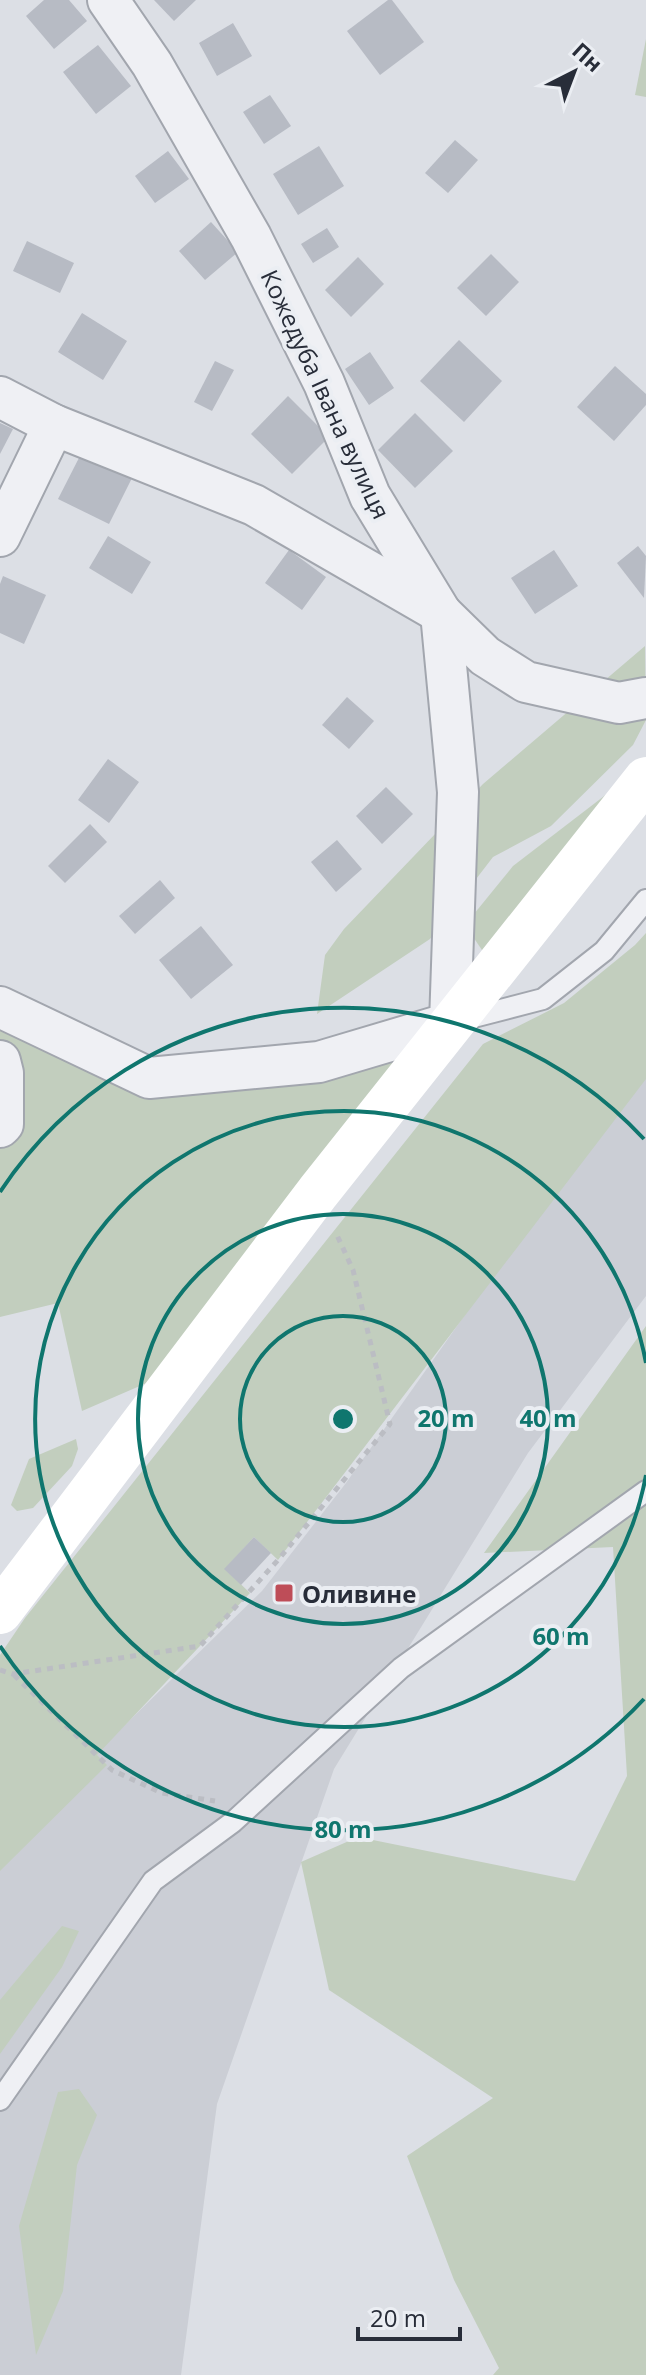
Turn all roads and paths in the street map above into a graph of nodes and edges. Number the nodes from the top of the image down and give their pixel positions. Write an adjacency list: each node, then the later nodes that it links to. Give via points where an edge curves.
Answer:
1 (108, 0): 5 (street, Кожедуба Івана вулиця, via 152,64 251,237 324,383 370,496)
2 (0, 397): 3 (street)
3 (54, 425): 4 (street); 5 (street, via 254,505)
4 (0, 536)
5 (441, 613): 6 (street, via 485,656 526,682 619,703); 10 (street, via 458,792)
6 (646, 698)
7 (646, 779): 10 (street)
8 (646, 900): 10 (lane, via 604,951 543,999)
9 (0, 1007): 10 (street, via 149,1078 319,1062)
10 (450, 1023): 13 (street)
11 (0, 1061): 12 (street)
12 (0, 1127)
13 (318, 1192): 15 (street); 17 (path, via 353,1270 390,1424 200,1646)
14 (646, 1491): 18 (lane, via 401,1668)
15 (0, 1612)
16 (0, 1670): 17 (path)
17 (13, 1674): 18 (path, via 112,1770 162,1793)
18 (254, 1803): 19 (lane, via 153,1881)
19 (0, 2100)

